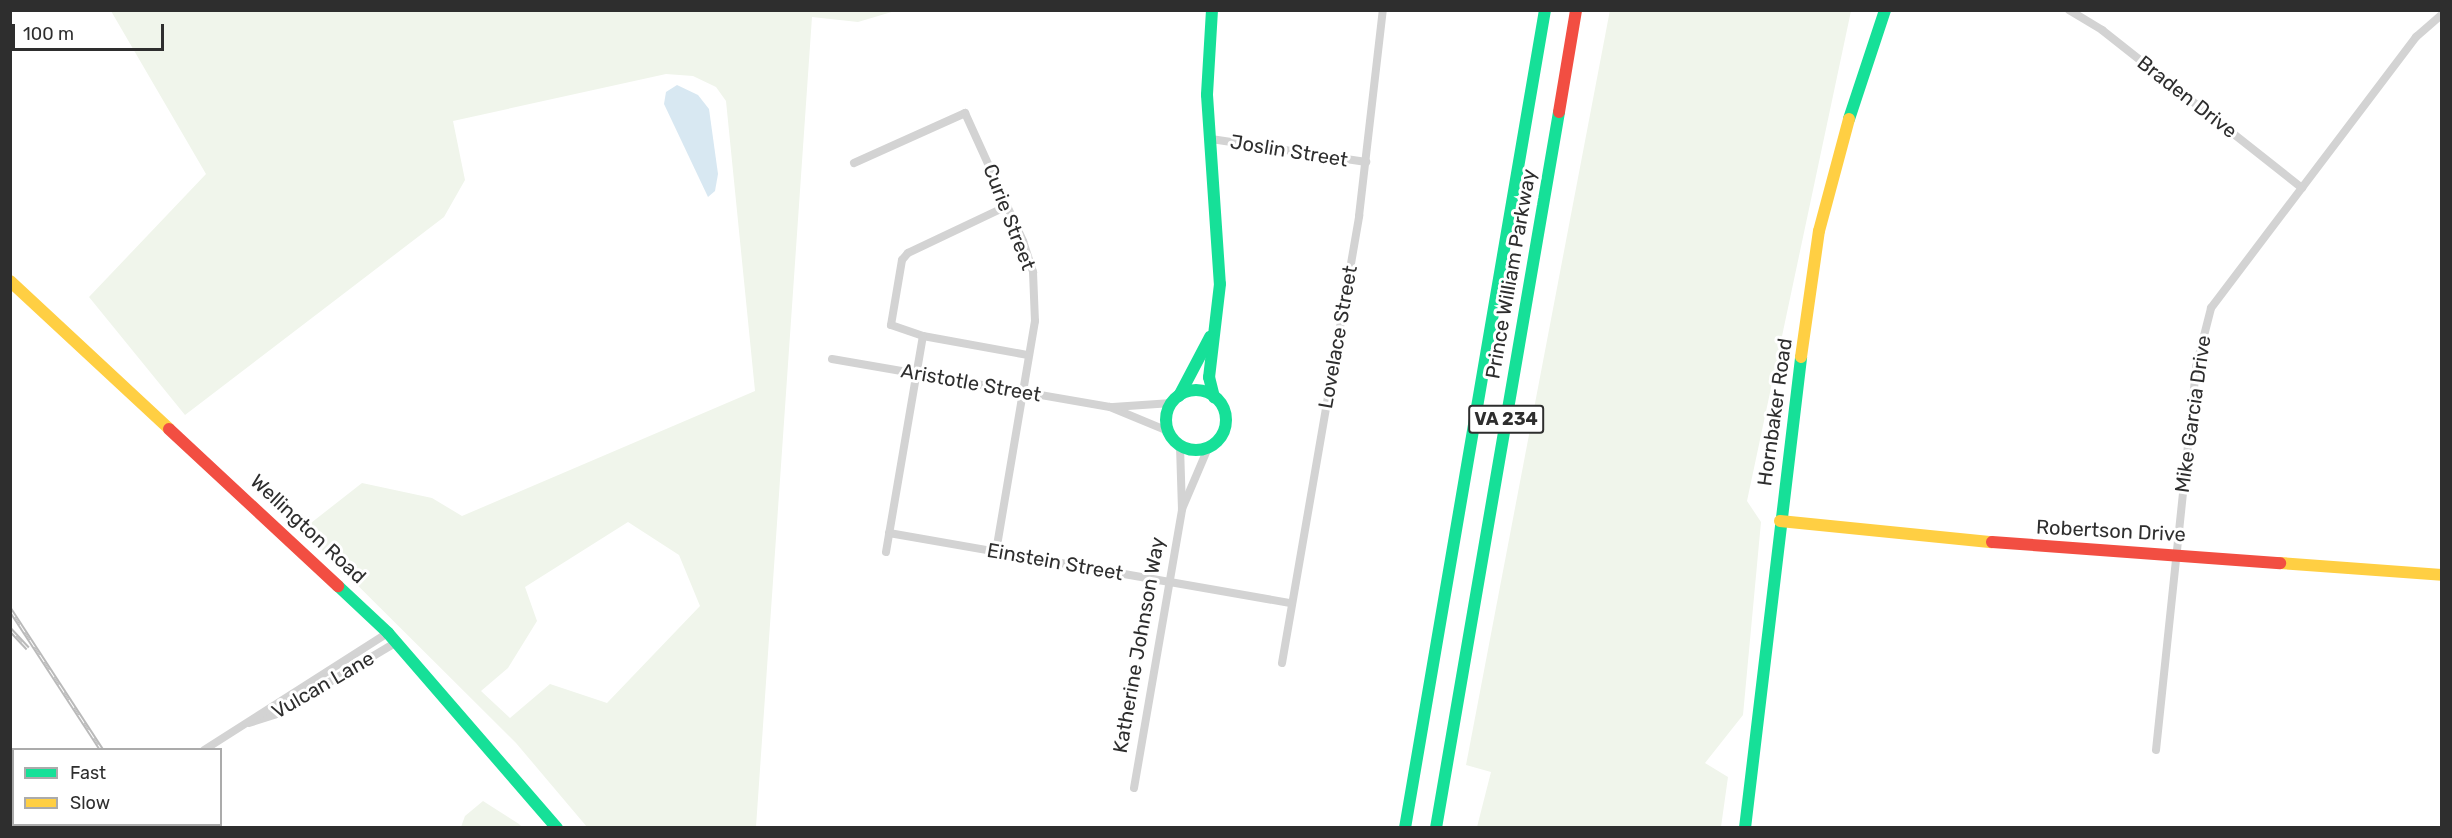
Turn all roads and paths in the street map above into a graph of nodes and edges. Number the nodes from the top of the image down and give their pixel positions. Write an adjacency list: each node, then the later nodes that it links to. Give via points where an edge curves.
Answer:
1 (1212, 10): 9 (main road)
2 (1221, 10): 9 (main road)
3 (1383, 10): 11 (street, Lovelace Street)
4 (1545, 10): 44 (main road, Prince William Parkway / VA 234)
5 (1576, 10): 45 (main road, Prince William Parkway / VA 234)
6 (1885, 10): 29 (main road, Hornbaker Road, via 1827,188)
7 (2069, 10): 13 (street, Braden Drive, via 2102,30)
8 (2442, 14): 13 (street, Mike Garcia Drive, via 2416,37)
9 (1213, 32): 10 (main road, via 1207,95)
10 (1211, 139): 11 (street, Joslin Street); 16 (main road, via 1220,285)
11 (1366, 162): 36 (street, Lovelace Street)
12 (854, 163): 14 (street, Curie Street, via 965,113)
13 (2302, 188): 33 (street, Mike Garcia Drive, via 2228,283 2202,333)
14 (1007, 206): 17 (street, via 927,242 902,260 891,325); 18 (street, Curie Street, via 1033,272 1035,321)
15 (10, 281): 37 (main road, Wellington Road)
16 (1215, 325): 22 (main road, via 1209,377); 23 (main road)
17 (923, 336): 18 (street); 20 (street)
18 (1028, 355): 21 (street, Curie Street)
19 (832, 359): 20 (street, Aristotle Street)
20 (916, 374): 21 (street, Aristotle Street); 30 (street)
21 (1022, 392): 24 (street, Aristotle Street); 31 (street, Curie Street)
22 (1214, 396): 23 (main road, via 1198,390); 27 (main road, via 1222,406 1226,425)
23 (1175, 399): 24 (street, Aristotle Street); 25 (main road)
24 (1110, 407): 25 (street, Aristotle Street)
25 (1168, 431): 26 (main road)
26 (1180, 446): 27 (main road); 28 (street, Katherine Johnson Way)
27 (1208, 448): 28 (street, Katherine Johnson Way)
28 (1182, 509): 35 (street, Katherine Johnson Way)
29 (1780, 521): 33 (main road, Robertson Drive, via 1903,536); 46 (main road, Hornbaker Road)
30 (889, 533): 31 (street, Einstein Street); 32 (street)
31 (996, 551): 35 (street, Einstein Street)
32 (886, 552)
33 (2174, 554): 34 (main road, Robertson Drive); 41 (street, Mike Garcia Drive)
34 (2442, 575)
35 (1170, 582): 36 (street, Einstein Street); 42 (street, Katherine Johnson Way)
36 (1292, 603): 38 (street, Lovelace Street)
37 (393, 638): 39 (street, Vulcan Lane, via 270,704); 39 (street, Vulcan Lane, via 276,714); 43 (main road, Wellington Road)
38 (1282, 663)
39 (246, 724): 40 (street, Vulcan Lane)
40 (207, 748)
41 (2156, 750)
42 (1134, 788)
43 (557, 828)
44 (1406, 828)
45 (1436, 828)
46 (1744, 828)

